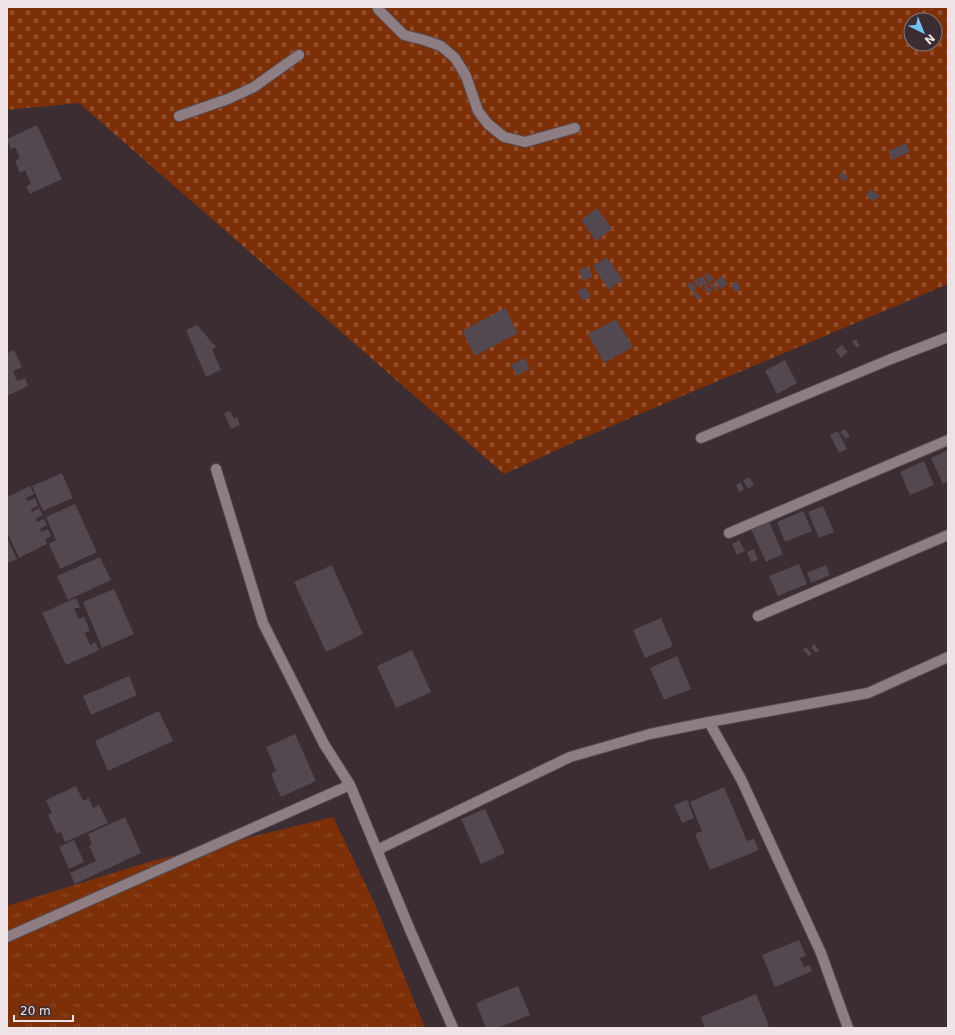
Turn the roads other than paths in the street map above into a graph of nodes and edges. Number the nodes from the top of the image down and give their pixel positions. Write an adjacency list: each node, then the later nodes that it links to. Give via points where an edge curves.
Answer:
1 (378, 9): 4 (street, via 404,35 440,46 455,58 466,76 478,111 488,124 504,137 525,142)
2 (299, 55): 3 (street, via 254,87)
3 (179, 116)
4 (575, 128)
5 (948, 337): 6 (street)
6 (701, 438)
7 (948, 440): 9 (street)
8 (216, 469): 14 (street, via 263,623 324,744)
9 (729, 533)
10 (948, 535): 11 (street)
11 (758, 616)
12 (948, 657): 13 (street, via 868,693)
13 (709, 722): 15 (street, via 650,734 570,758); 18 (street, via 741,779 822,953)
14 (350, 785): 15 (street); 16 (street)
15 (377, 850): 17 (street)
16 (7, 937)
17 (453, 1028)
18 (848, 1028)

